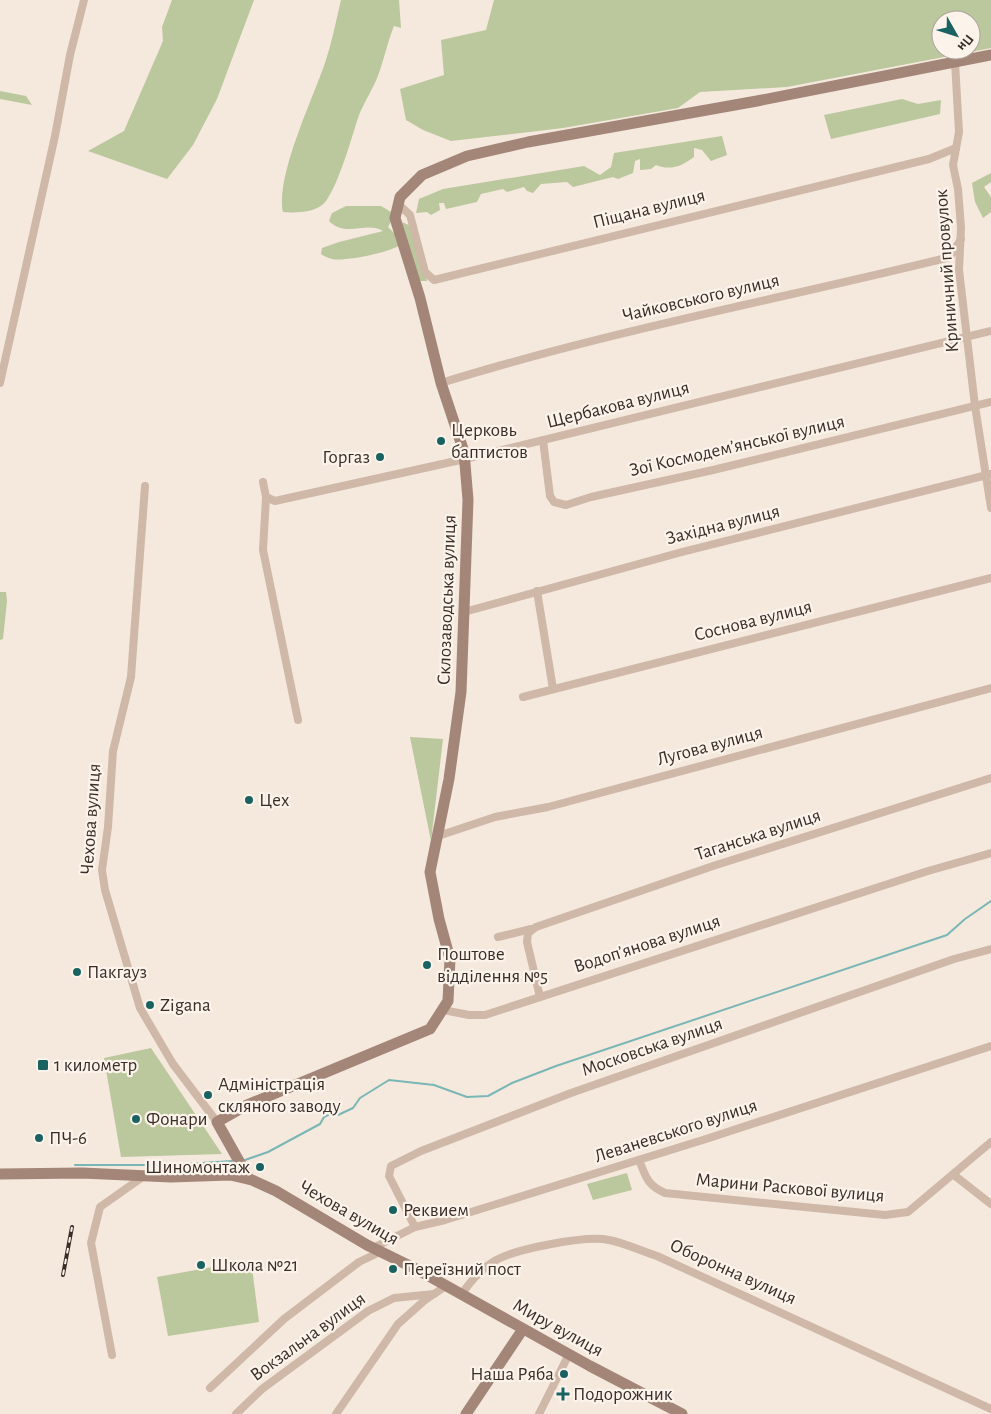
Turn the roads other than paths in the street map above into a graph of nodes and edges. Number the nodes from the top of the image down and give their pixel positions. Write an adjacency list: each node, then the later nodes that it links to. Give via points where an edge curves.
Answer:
1 (84, 0): 13 (street)
2 (991, 55): 3 (street)
3 (955, 62): 4 (street, Криничний провулок, via 960,132); 7 (street, via 467,156 422,176)
4 (956, 148): 5 (street, Піщана вулиця); 6 (street, Криничний провулок)
5 (939, 154): 6 (street); 7 (street, Піщана вулиця, via 434,280 425,272 410,215)
6 (953, 165): 8 (street, Криничний провулок)
7 (399, 200): 14 (street, Склозаводська вулиця, via 395,218 420,298)
8 (961, 239): 9 (street); 10 (street, Криничний провулок)
9 (950, 256): 10 (street, via 957,261); 14 (street, Чайковського вулиця, via 527,356)
10 (959, 270): 12 (street, Криничний провулок)
11 (991, 331): 12 (street, Щербакова вулиця)
12 (967, 337): 16 (street, Криничний провулок); 17 (street, Щербакова вулиця)
13 (0, 383)
14 (441, 383): 18 (street, Склозаводська вулиця)
15 (991, 402): 16 (street, Зої Космодем’янської вулиця)
16 (975, 406): 17 (street, Зої Космодем’янської вулиця, via 566,505 554,502 550,496); 19 (street, Криничний провулок)
17 (543, 440): 18 (street, Щербакова вулиця)
18 (465, 459): 22 (street, Щербакова вулиця, via 275,500); 26 (street, Склозаводська вулиця, via 468,500)
19 (988, 475): 23 (street, Криничний провулок); 25 (street, Західна вулиця)
20 (264, 482): 22 (street)
21 (145, 486): 40 (street, Чехова вулиця, via 131,677 113,751 102,870 140,1008 173,1064)
22 (266, 497): 30 (street, via 263,550)
23 (991, 508)
24 (991, 578): 28 (street, Соснова вулиця)
25 (537, 591): 26 (street, Західна вулиця); 28 (street)
26 (464, 612): 32 (street, Склозаводська вулиця, via 461,692)
27 (991, 688): 32 (street, Лугова вулиця, via 548,806 495,817)
28 (553, 689): 29 (street, Соснова вулиця)
29 (523, 697)
30 (298, 720)
31 (991, 778): 34 (street, Таганська вулиця, via 714,866)
32 (438, 836): 38 (street, Склозаводська вулиця, via 430,872 450,959 448,1001)
33 (991, 853): 37 (street, Водоп’янова вулиця)
34 (536, 927): 35 (street, Таганська вулиця); 37 (street, via 528,933 528,942)
35 (498, 937)
36 (991, 949): 48 (street, Московська вулиця, via 954,958 571,1093 421,1151 391,1166 389,1176)
37 (540, 997): 38 (street, Водоп’янова вулиця, via 485,1014)
38 (442, 1010): 40 (street, via 430,1029 247,1105)
39 (991, 1046): 42 (street, Леваневського вулиця)
40 (217, 1122): 46 (street, Чехова вулиця)
41 (991, 1142): 44 (street, Марини Раскової вулиця)
42 (639, 1160): 44 (street, Марини Раскової вулиця, via 653,1187 665,1193 885,1215 908,1212); 48 (street, Леваневського вулиця, via 445,1220)
43 (0, 1174): 45 (street, Чехова вулиця)
44 (954, 1175): 47 (street)
45 (145, 1176): 46 (street, Чехова вулиця, via 230,1175); 56 (street, via 100,1207 90,1243)
46 (249, 1179): 49 (street, Чехова вулиця, via 264,1184)
47 (991, 1204)
48 (415, 1226): 49 (street, Леваневського вулиця)
49 (376, 1250): 50 (street, Чехова вулиця); 57 (street, Леваневського вулиця, via 284,1319)
50 (418, 1270): 51 (street, Миру вулиця)
51 (446, 1286): 52 (street); 53 (street, Миру вулиця)
52 (434, 1294): 59 (street, Вокзальна вулиця, via 394,1298 368,1311 262,1389); 60 (street, via 398,1324)
53 (461, 1295): 54 (street, Миру вулиця); 58 (street, Оборонна вулиця, via 472,1280 494,1261 584,1238 609,1240 666,1260)
54 (523, 1329): 55 (street, Миру вулиця); 61 (street)
55 (569, 1354): 62 (street); 63 (street, Миру вулиця)
56 (112, 1356)
57 (210, 1388)
58 (991, 1409)
59 (236, 1414)
60 (336, 1414)
61 (466, 1414)
62 (539, 1414)
63 (682, 1414)

